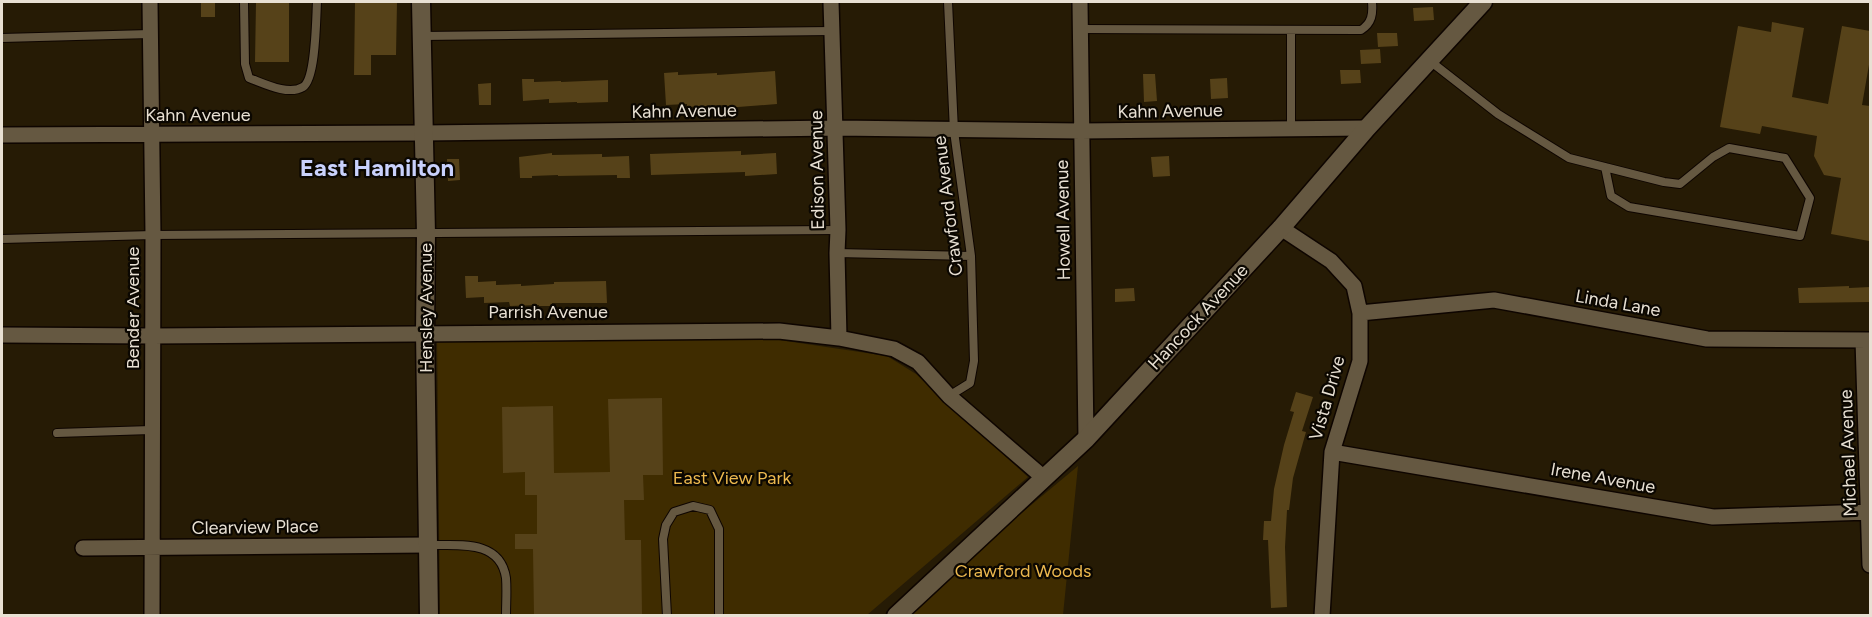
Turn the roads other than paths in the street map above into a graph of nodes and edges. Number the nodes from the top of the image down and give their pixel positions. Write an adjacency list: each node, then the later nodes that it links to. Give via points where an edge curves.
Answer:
1 (150, 2): 13 (street, Bender Avenue)
2 (244, 2): 3 (lane, via 245,64 249,78 287,90 304,87 308,81)
3 (317, 2)
4 (421, 2): 14 (street, Hensley Avenue)
5 (831, 2): 12 (street, Edison Avenue)
6 (948, 2): 20 (lane, Crawford Avenue)
7 (1080, 2): 10 (street, Howell Avenue)
8 (1372, 2): 11 (lane, via 1369,25 1361,30)
9 (1483, 2): 16 (street, Hancock Avenue)
10 (1080, 28): 11 (lane); 21 (street, Howell Avenue)
11 (1291, 30): 19 (lane)
12 (832, 31): 14 (lane); 17 (street, Edison Avenue)
13 (150, 34): 15 (lane); 22 (street, Bender Avenue)
14 (422, 36): 23 (street, Hensley Avenue)
15 (2, 38)
16 (1429, 60): 18 (street, Hancock Avenue); 25 (lane, via 1498,114 1569,158)
17 (836, 128): 20 (street, Kahn Avenue); 23 (street, Kahn Avenue); 27 (street, Edison Avenue)
18 (1367, 128): 19 (street, Kahn Avenue); 26 (street, Hancock Avenue)
19 (1291, 129): 21 (street, Kahn Avenue)
20 (954, 131): 21 (street, Kahn Avenue); 32 (lane, Crawford Avenue)
21 (1081, 131): 42 (street, Howell Avenue)
22 (150, 134): 23 (street, Kahn Avenue); 24 (street, Kahn Avenue); 29 (street, Bender Avenue)
23 (423, 134): 28 (street, Hensley Avenue)
24 (2, 135)
25 (1605, 167): 25 (lane, via 1680,184 1713,156 1729,148 1785,158 1810,198 1800,236 1629,207 1611,196)
26 (1281, 228): 33 (street, Vista Drive, via 1330,261 1354,286); 42 (street, Hancock Avenue)
27 (838, 230): 28 (lane); 31 (street, Edison Avenue)
28 (426, 234): 29 (lane); 34 (street, Hensley Avenue)
29 (153, 235): 30 (lane); 36 (street, Bender Avenue)
30 (2, 239)
31 (837, 253): 32 (lane); 37 (street, Edison Avenue)
32 (971, 256): 39 (lane, Crawford Avenue, via 974,361 970,383)
33 (1360, 313): 38 (street, Linda Lane, via 1494,300 1707,339); 43 (street, Vista Drive, via 1360,361)
34 (425, 332): 36 (street, Parrish Avenue); 37 (street, Parrish Avenue, via 779,331); 46 (street, Hensley Avenue)
35 (2, 335): 36 (street, Parrish Avenue)
36 (152, 336): 40 (street, Bender Avenue)
37 (839, 338): 39 (street, Parrish Avenue, via 894,349 918,362)
38 (1867, 340): 45 (street, Michael Avenue)
39 (949, 396): 44 (street, Parrish Avenue)
40 (151, 430): 41 (lane); 48 (street, Bender Avenue)
41 (57, 433)
42 (1086, 439): 44 (street, Hancock Avenue)
43 (1332, 452): 45 (street, Irene Avenue, via 1713,516); 56 (street, Vista Drive)
44 (1044, 478): 55 (street, Hancock Avenue)
45 (1869, 512): 49 (street, Michael Avenue)
46 (428, 545): 48 (street, Clearview Place); 51 (street, Hensley Avenue); 52 (lane, via 489,550 506,575)
47 (83, 548): 48 (street, Clearview Place)
48 (153, 548): 50 (street, Bender Avenue)
49 (1870, 565)
50 (152, 615)
51 (429, 615)
52 (506, 615)
53 (667, 615): 54 (lane, via 663,539 666,525 674,512 693,506 710,510 719,529)
54 (720, 615)
55 (896, 615)
56 (1322, 615)

